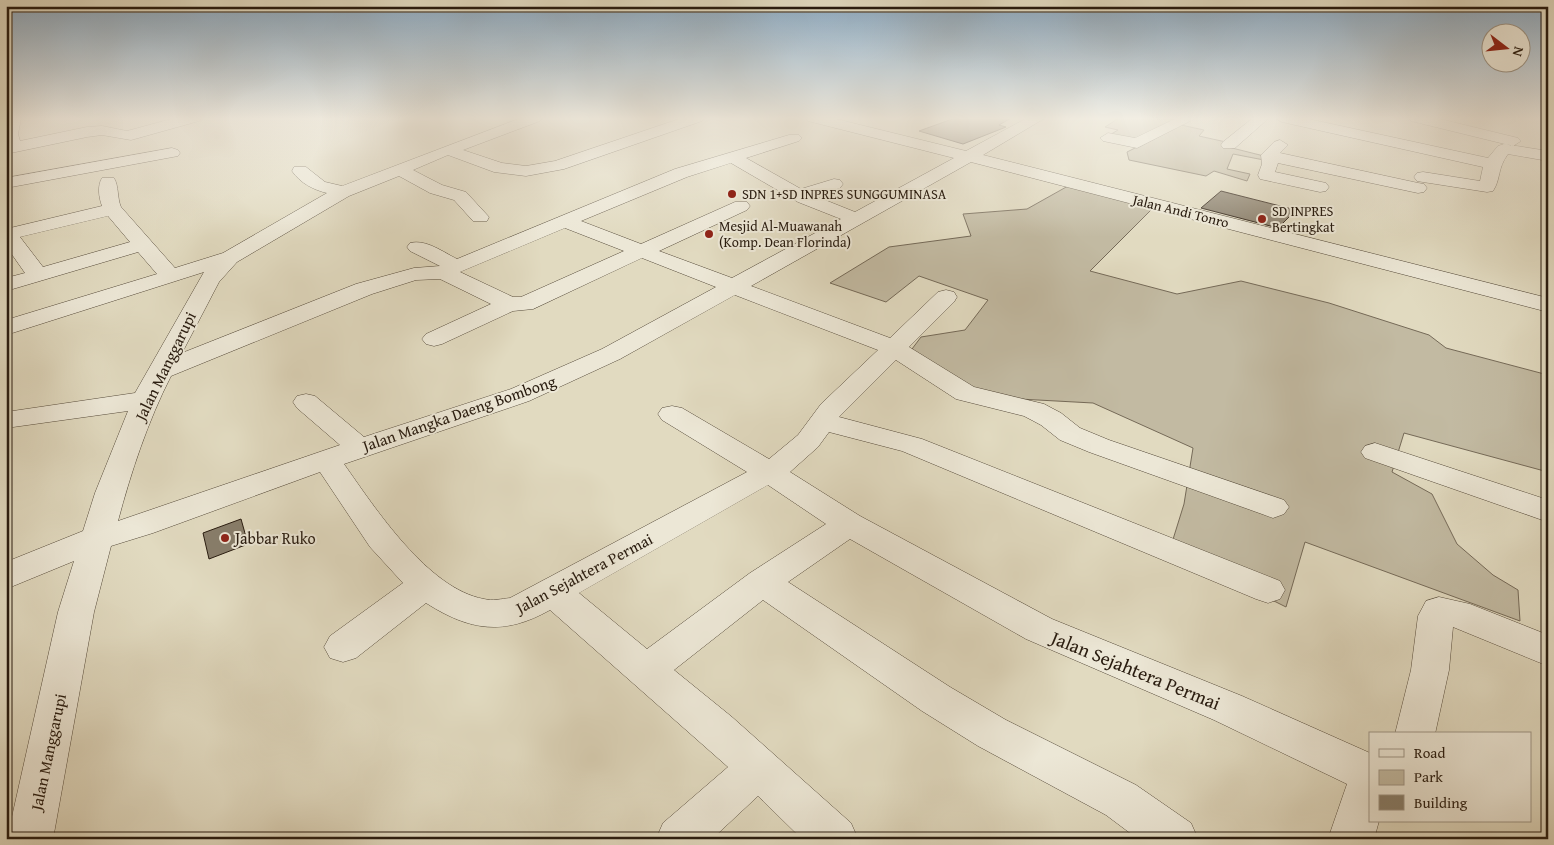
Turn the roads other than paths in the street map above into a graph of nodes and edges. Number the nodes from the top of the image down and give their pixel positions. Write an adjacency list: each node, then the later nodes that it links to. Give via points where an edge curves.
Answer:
1 (147, 157): 20 (street)
2 (429, 157): 16 (street, Jalan Manggarupi)
3 (469, 157): 4 (street, via 517,172)
4 (582, 157)
5 (727, 157): 30 (street, via 681,172)
6 (734, 157): 25 (street)
7 (964, 157): 29 (street, Jalan Mangka Daeng Bombong)
8 (973, 157): 43 (street, Jalan Andi Tonro)
9 (1269, 157): 22 (street, via 1268,176)
10 (1274, 157): 18 (street)
11 (1353, 157): 18 (street)
12 (1428, 157): 23 (street)
13 (1458, 157): 15 (street)
14 (1497, 157): 15 (street)
15 (1492, 164): 23 (street, via 1486,188)
16 (399, 169): 24 (street, Jalan Manggarupi); 28 (street, via 436,189 460,196)
17 (300, 171): 24 (street, via 319,186)
18 (1339, 175): 23 (street)
19 (108, 182): 27 (street)
20 (6, 183)
21 (834, 184): 25 (street)
22 (1320, 188)
23 (1418, 188)
24 (343, 192): 35 (street, Jalan Manggarupi)
25 (800, 195): 29 (street)
26 (741, 206): 34 (street)
27 (112, 209): 31 (street); 32 (street)
28 (480, 217)
29 (857, 219): 40 (street, Jalan Mangka Daeng Bombong)
30 (566, 222): 34 (street); 36 (street)
31 (7, 234): 37 (street)
32 (144, 244): 37 (street); 38 (street)
33 (417, 247): 36 (street)
34 (641, 252): 40 (street); 42 (street, via 525,304)
35 (230, 258): 38 (street); 47 (street, Jalan Manggarupi, via 210,279)
36 (450, 269): 42 (street); 47 (street, via 414,274 364,288)
37 (38, 276): 39 (street)
38 (170, 276): 44 (street)
39 (6, 285)
40 (734, 286): 46 (street); 53 (street, Jalan Mangka Daeng Bombong, via 611,354 520,395)
41 (946, 297): 46 (street)
42 (509, 304): 45 (street)
43 (1548, 306)
44 (6, 328)
45 (434, 338)
46 (894, 348): 52 (street, via 831,410); 57 (street, via 965,392 1034,410 1070,434 1099,446)
47 (160, 371): 48 (street, Jalan Manggarupi)
48 (145, 400): 51 (street); 60 (street, Jalan Manggarupi, via 110,493)
49 (306, 402): 53 (street)
50 (672, 414): 56 (street)
51 (6, 420)
52 (823, 422): 56 (street, via 808,441); 64 (street, via 881,434 934,454)
53 (360, 448): 55 (street, Jalan Mangka Daeng Bombong)
54 (1375, 452): 58 (street)
55 (327, 460): 60 (street, Jalan Mangka Daeng Bombong); 63 (street, Jalan Sejahtera Permai, via 381,539)
56 (769, 472): 59 (street, Jalan Sejahtera Permai); 65 (street, Jalan Sejahtera Permai)
57 (1272, 507)
58 (1548, 511)
59 (849, 524): 62 (street); 71 (street, Jalan Sejahtera Permai, via 1039,629 1305,742 1360,769)
60 (98, 538): 61 (street, Jalan Mangka Daeng Bombong); 73 (street, Jalan Manggarupi, via 76,612)
61 (6, 576)
62 (762, 582): 68 (street); 76 (street, via 936,699 992,733 1121,800)
63 (425, 585): 65 (street, Jalan Sejahtera Permai, via 464,609 499,616 516,612); 66 (street)
64 (1268, 590)
65 (553, 592): 68 (street)
66 (343, 647)
67 (1548, 651): 69 (street, via 1457,614 1440,611 1436,616 1430,670)
68 (648, 669): 70 (street)
69 (1414, 732)
70 (759, 767): 74 (street); 75 (street)
71 (1369, 777)
72 (1369, 781): 77 (street, Jalan Sejahtera Permai)
73 (30, 839)
74 (679, 839)
75 (835, 839)
76 (1175, 839)
77 (1351, 839)

